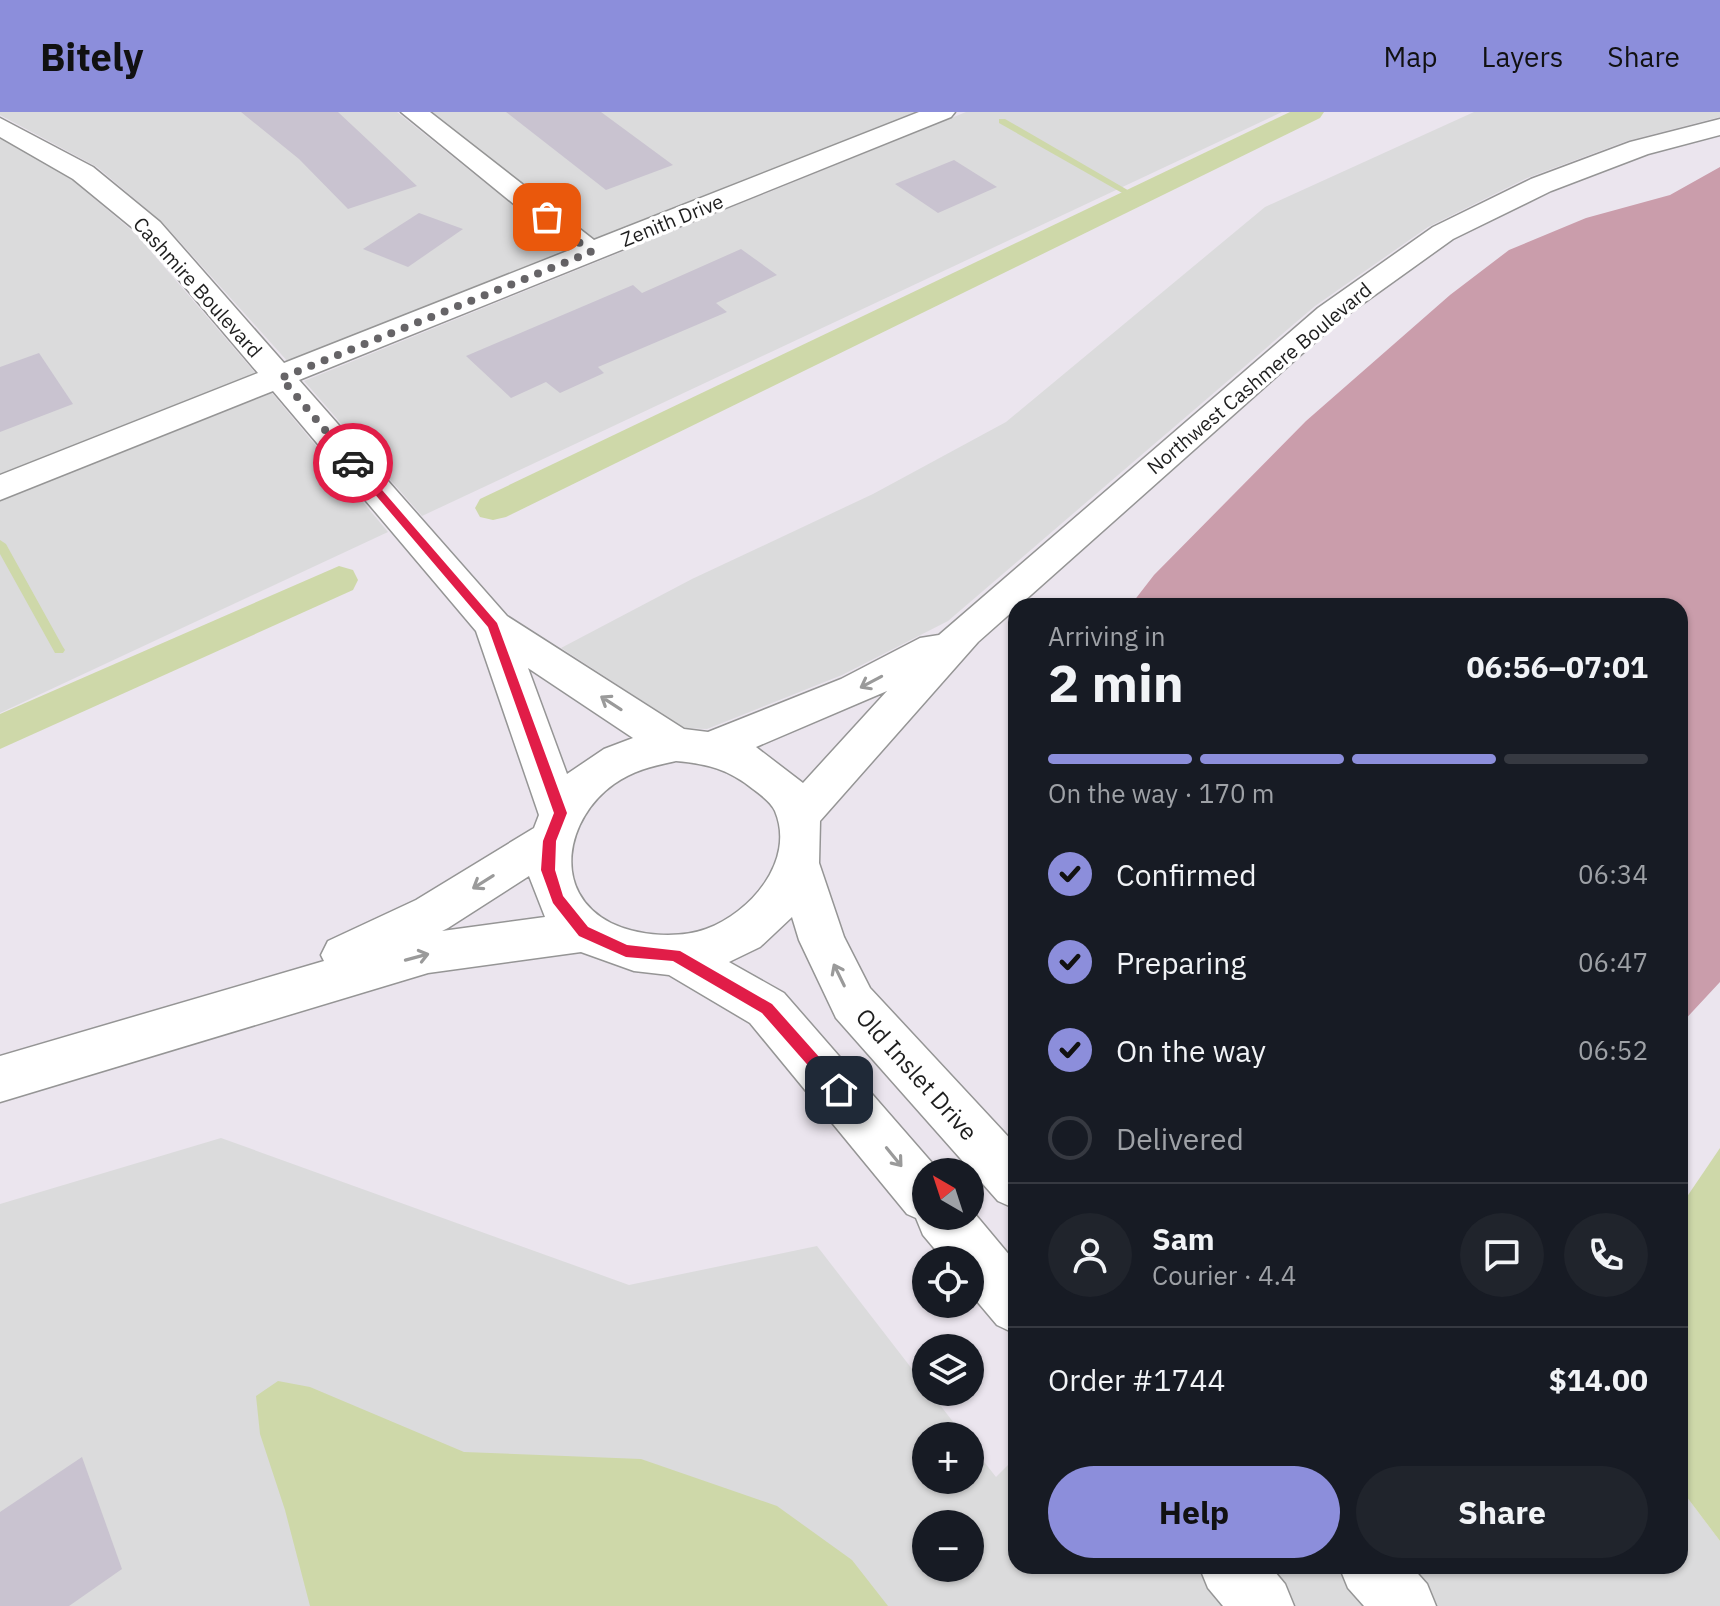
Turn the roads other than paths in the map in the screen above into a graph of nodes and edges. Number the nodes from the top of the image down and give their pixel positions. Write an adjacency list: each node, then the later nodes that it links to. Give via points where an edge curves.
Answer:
1 (414, 112): 5 (street)
2 (942, 112): 5 (street, Zenith Drive)
3 (0, 126): 6 (street, Cashmire Boulevard, via 83,173 150,228)
4 (1720, 127): 9 (street, Northwest Cashmere Boulevard, via 1639,148 1555,180 1443,233 1329,314)
5 (591, 252): 6 (street, Zenith Drive)
6 (281, 378): 7 (street, Zenith Drive); 8 (street, Cashmire Boulevard)
7 (0, 488)
8 (493, 626): 10 (street, Cashmire Boulevard, one-way to 8); 12 (street, Cashmire Boulevard)
9 (964, 632): 10 (street, Northwest Cashmere Boulevard, one-way to 10, via 855,690); 11 (street, Northwest Cashmere Boulevard)
10 (694, 746): 11 (street, via 746,758 789,796); 12 (street, via 640,752 606,767 580,787)
11 (798, 817): 13 (street)
12 (555, 827): 14 (street, via 548,870 557,899); 16 (street, one-way to 16, via 432,914)
13 (798, 866): 15 (street, via 783,897 758,923 724,943); 18 (street, Old Inslet Drive, one-way to 13, via 853,1003 822,940)
14 (584, 932): 15 (street, via 626,951); 16 (street, one-way to 14, via 428,953)
15 (675, 955): 19 (street, one-way to 19, via 767,1008)
16 (234, 1008): 17 (street)
17 (0, 1079)
18 (1008, 1174)
19 (912, 1179)
20 (954, 1230): 21 (street)
21 (1008, 1296)
22 (1237, 1574): 24 (street)
23 (1377, 1574): 25 (street)
24 (1263, 1606)
25 (1405, 1606)

